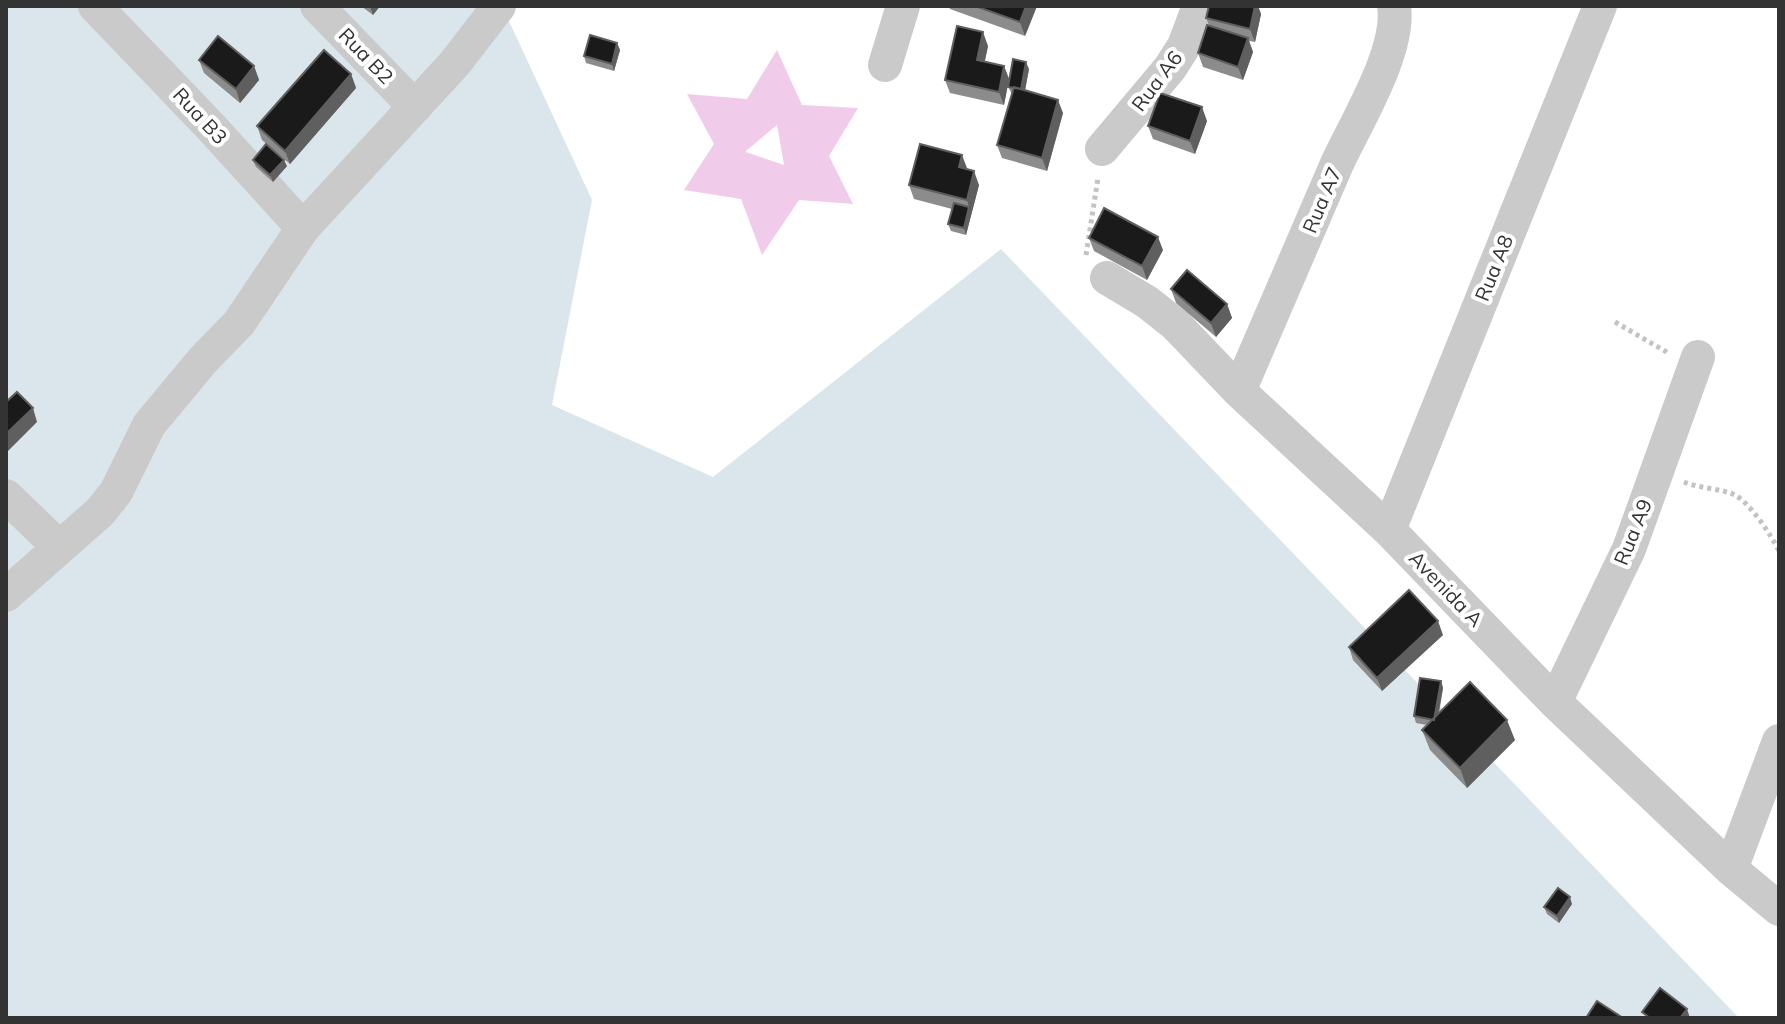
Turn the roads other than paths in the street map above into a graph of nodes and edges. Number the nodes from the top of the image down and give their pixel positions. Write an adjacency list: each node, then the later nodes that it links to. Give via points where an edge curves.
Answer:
1 (95, 6): 11 (street, Rua B3)
2 (317, 6): 9 (street, Rua B2)
3 (499, 6): 9 (street)
4 (903, 6): 8 (street)
5 (1199, 6): 10 (street, Rua A6, via 1170,68)
6 (1394, 6): 14 (street, Rua A7, via 1394,26 1376,84)
7 (1600, 6): 16 (street, Rua A8)
8 (885, 65)
9 (415, 107): 11 (street)
10 (1102, 149)
11 (303, 228): 17 (street, via 239,323 149,425 116,492)
12 (1107, 278): 14 (street, Avenida A, via 1176,325)
13 (1694, 369): 19 (street, Rua A9, via 1629,549)
14 (1239, 391): 16 (street, Avenida A)
15 (6, 496): 17 (street)
16 (1389, 530): 19 (street, Avenida A)
17 (59, 547): 18 (street)
18 (6, 595)
19 (1555, 702): 21 (street, Avenida A)
20 (1779, 741): 21 (street)
21 (1731, 869): 22 (street, Avenida A)
22 (1779, 909)

